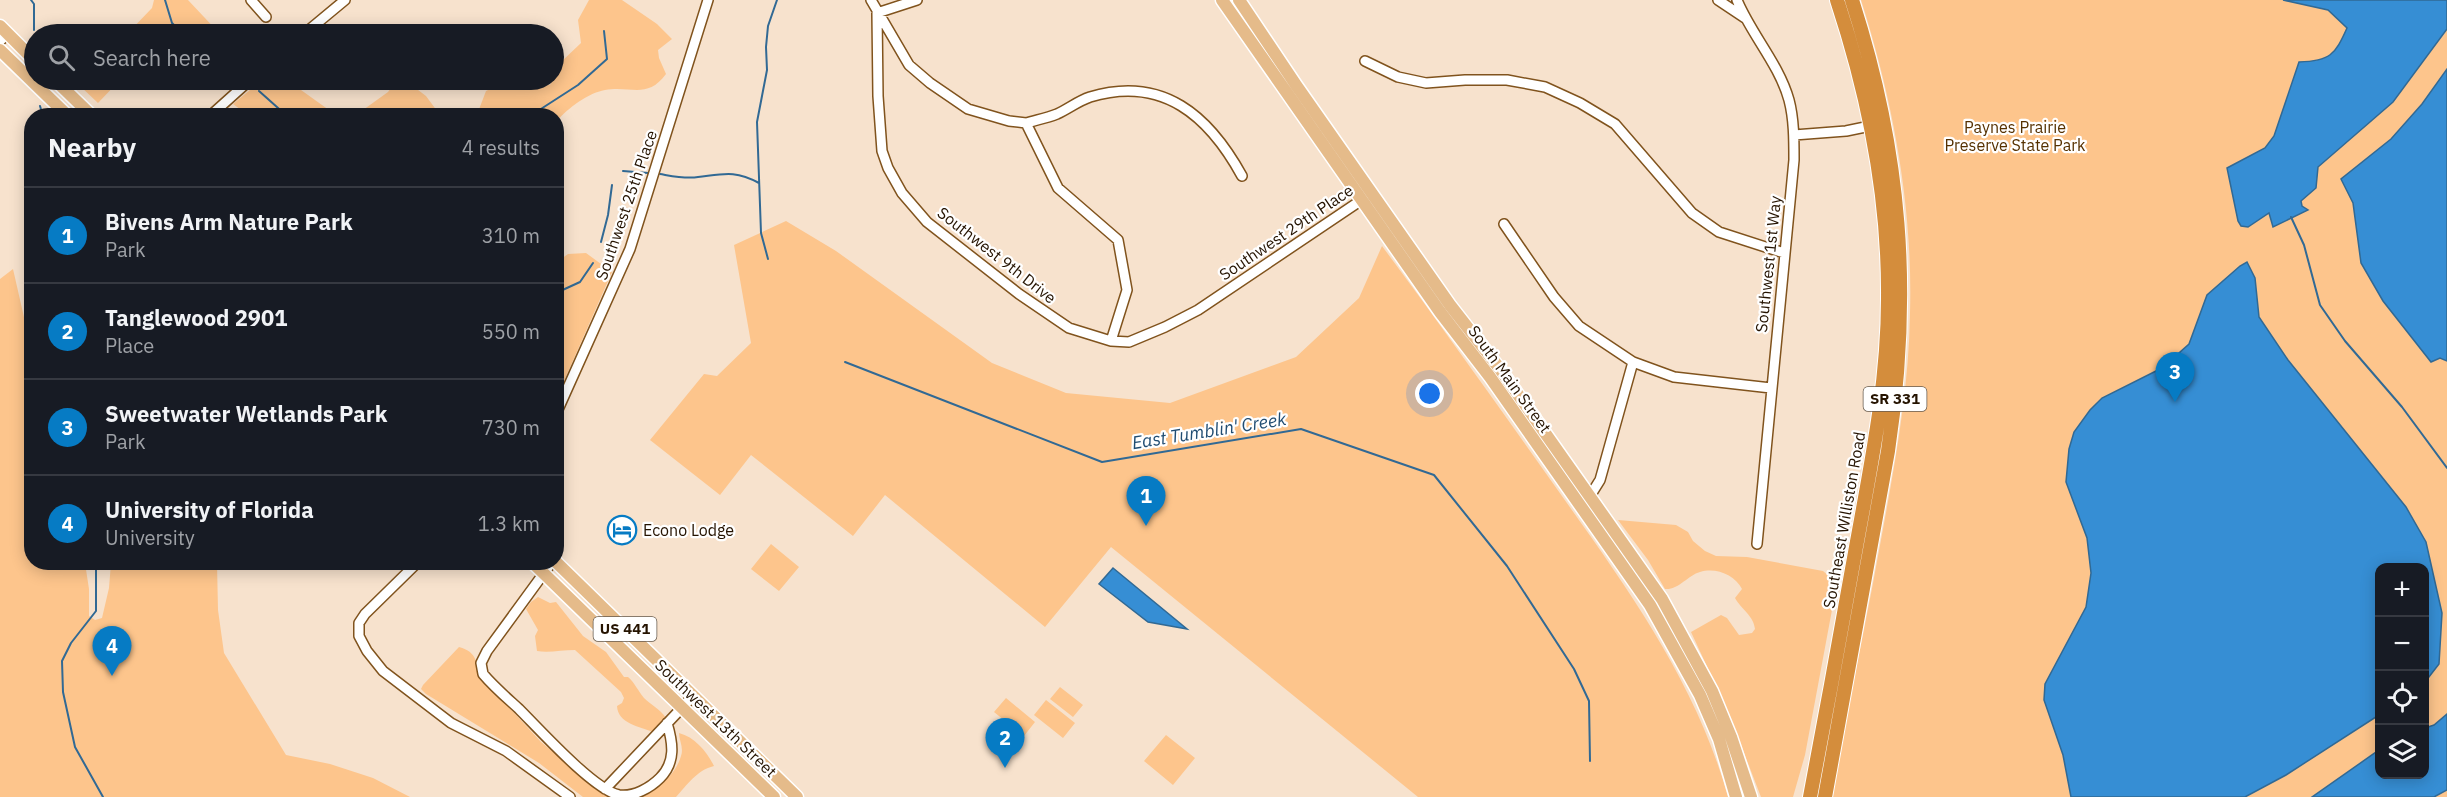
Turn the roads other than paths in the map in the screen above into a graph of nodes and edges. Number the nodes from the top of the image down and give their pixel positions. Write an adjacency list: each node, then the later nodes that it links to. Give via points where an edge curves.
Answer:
1 (251, 0): 13 (street)
2 (344, 0): 15 (street)
3 (708, 0): 39 (street, Southwest 25th Place, via 630,249)
4 (871, 0): 12 (street)
5 (917, 0): 12 (street)
6 (1222, 0): 32 (main road, South Main Street)
7 (1239, 0): 31 (main road, South Main Street)
8 (1718, 0): 14 (street)
9 (1737, 0): 14 (street, Southwest 1st Way)
10 (1837, 0): 28 (highway, Southeast Williston Road / SR 331)
11 (1852, 0): 28 (highway, Southeast Williston Road / SR 331, via 1871,62)
12 (878, 13): 27 (street, via 909,64 930,83 968,110); 36 (street, Southwest 9th Drive, via 882,151 902,193 927,222 1019,294 1069,328)
13 (266, 17)
14 (1745, 18): 29 (street, Southwest 1st Way, via 1783,84)
15 (316, 24)
16 (2, 34): 18 (main road)
17 (0, 50): 20 (main road)
18 (24, 52)
19 (1365, 61): 34 (street, via 1398,77 1426,83 1508,80 1545,87 1580,103 1615,124 1692,213 1719,232)
20 (24, 73)
21 (41, 90): 24 (main road)
22 (65, 90): 25 (main road)
23 (239, 90): 26 (street)
24 (60, 108)
25 (84, 108)
26 (219, 108)
27 (1026, 123): 30 (street, via 1089,98 1122,91 1156,94 1185,107 1206,124); 36 (street, via 1058,188 1118,240 1127,290)
28 (1878, 125): 29 (street); 41 (highway, Southeast Williston Road / SR 331, via 1888,318 1880,414); 42 (highway, Southeast Williston Road / SR 331, via 1899,226 1901,329 1894,411)
29 (1794, 135): 34 (street, Southwest 1st Way)
30 (1242, 176)
31 (1372, 192): 32 (street, Southwest 29th Place); 40 (main road, South Main Street, via 1450,305 1500,369)
32 (1361, 200): 35 (street, Southwest 29th Place); 40 (main road, South Main Street, via 1440,312)
33 (1503, 224): 37 (street, via 1579,326)
34 (1784, 253): 38 (street, Southwest 1st Way)
35 (1216, 297): 36 (street, Southwest 9th Drive, via 1165,327 1129,342)
36 (1111, 340)
37 (1633, 362): 38 (street, via 1674,377); 40 (street, via 1600,480)
38 (1771, 388): 43 (street, Southwest 1st Way)
39 (564, 396)
40 (1585, 500): 49 (main road, South Main Street)
41 (1860, 522): 42 (highway); 55 (highway, Southeast Williston Road / SR 331)
42 (1875, 524): 64 (highway, Southeast Williston Road / SR 331)
43 (1757, 544)
44 (410, 570): 57 (street, via 359,623 361,639 374,662 443,717 506,751)
45 (539, 570): 48 (main road, Southwest 13th Street / US 441)
46 (548, 570): 48 (street)
47 (562, 570): 50 (main road, Southwest 13th Street / US 441)
48 (544, 575): 52 (main road, Southwest 13th Street / US 441); 56 (street, via 486,651 481,669 487,679)
49 (1667, 621): 51 (main road, South Main Street); 53 (main road, South Main Street)
50 (694, 695): 52 (street); 59 (main road, Southwest 13th Street / US 441)
51 (1717, 704): 53 (main road); 61 (main road, South Main Street)
52 (683, 707): 54 (street); 58 (main road, Southwest 13th Street / US 441)
53 (1709, 717): 60 (main road, South Main Street)
54 (667, 723): 56 (street); 56 (street, via 673,741 672,758 654,785 620,796)
55 (1816, 767): 62 (highway); 63 (highway, Southeast Williston Road / SR 331)
56 (605, 789)
57 (570, 797)
58 (774, 797)
59 (797, 797)
60 (1736, 797)
61 (1751, 797)
62 (1803, 797)
63 (1810, 797)
64 (1825, 797)

